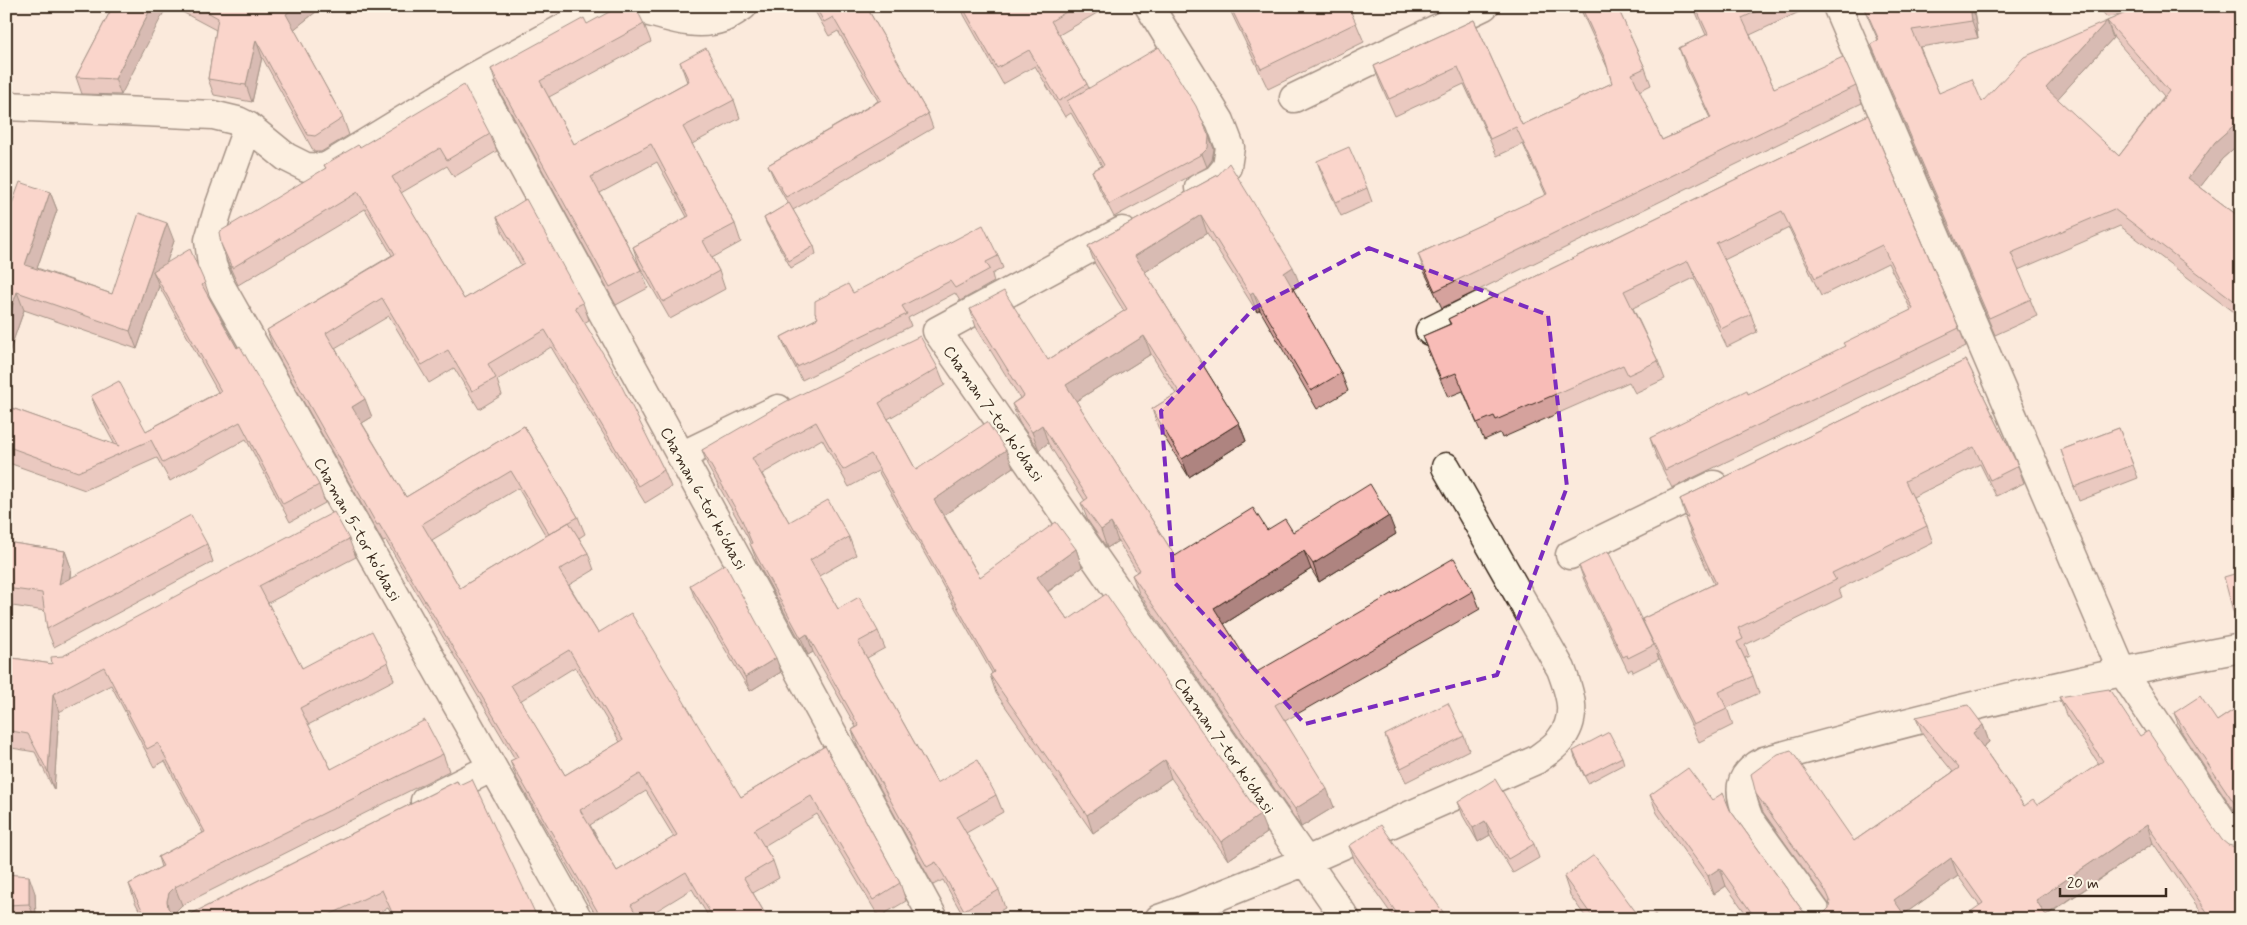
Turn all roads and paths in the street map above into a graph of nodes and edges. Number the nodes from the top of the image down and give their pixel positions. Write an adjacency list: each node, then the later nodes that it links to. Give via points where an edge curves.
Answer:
1 (615, 6): 7 (street, via 593,12)
2 (620, 6): 3 (street, via 684,21 706,21 724,18)
3 (743, 6)
4 (1149, 6): 11 (street, via 1220,121 1230,147 1227,167 1217,179)
5 (1484, 6): 8 (street)
6 (1837, 6): 17 (street, via 1873,115)
7 (474, 77): 10 (street, via 325,168 306,167 286,157); 20 (street, Chaman 6-tor koʻchasi)
8 (1294, 98)
9 (6, 106): 10 (street, via 213,115)
10 (248, 126): 23 (street, Chaman 5-tor koʻchasi, via 209,240 212,265 220,285)
11 (1173, 203)
12 (1147, 217): 14 (street, Chaman 7-tor koʻchasi)
13 (1501, 296): 15 (street)
14 (937, 331): 16 (street); 31 (street, Chaman 7-tor koʻchasi)
15 (1430, 331)
16 (911, 344)
17 (1986, 353): 18 (street); 27 (street)
18 (1959, 366)
19 (796, 400): 20 (street)
20 (682, 456): 33 (street, Chaman 6-tor koʻchasi)
21 (1446, 467): 31 (street, via 1561,669 1572,697 1570,720 1560,740 1536,760)
22 (1738, 473): 25 (street)
23 (347, 509): 24 (street); 28 (street, Chaman 5-tor koʻchasi)
24 (321, 522)
25 (1570, 555)
26 (2241, 648): 27 (street)
27 (2122, 670): 30 (street); 36 (street, via 1878,729 1764,761 1751,768 1743,778 1742,804 1749,819)
28 (491, 768): 29 (street); 32 (street, Chaman 5-tor koʻchasi)
29 (402, 812)
30 (2241, 849)
31 (1306, 861): 34 (street); 35 (street, Chaman 7-tor koʻchasi)
32 (578, 919)
33 (934, 919)
34 (1159, 919)
35 (1346, 919)
36 (1821, 919)

